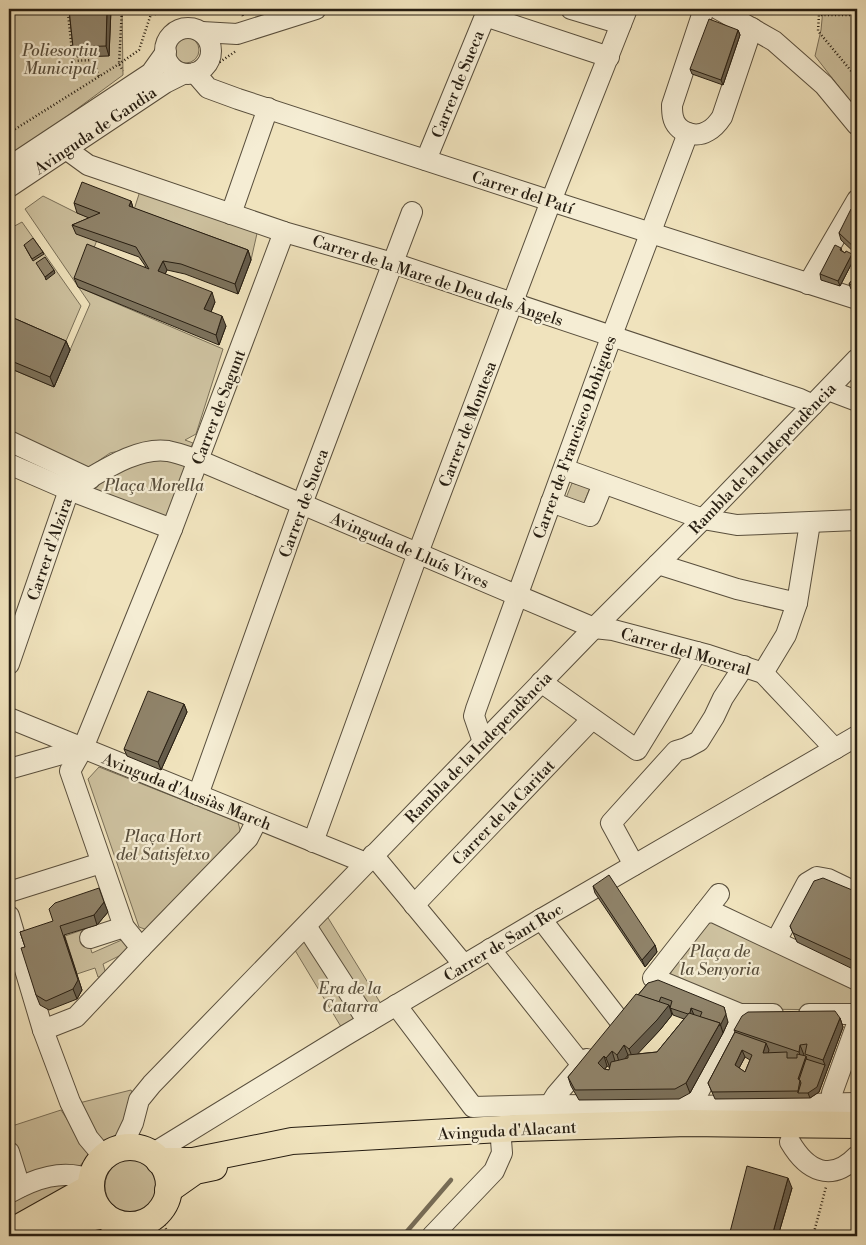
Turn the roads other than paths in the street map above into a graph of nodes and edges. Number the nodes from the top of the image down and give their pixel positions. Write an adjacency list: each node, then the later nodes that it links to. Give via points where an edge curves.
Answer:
1 (316, 9): 9 (street)
2 (571, 9): 6 (street)
3 (704, 9): 16 (street, via 672,105 673,118 680,129)
4 (718, 9): 7 (street)
5 (486, 12): 11 (street); 18 (street, Carrer de Sueca)
6 (624, 16): 11 (street, Carrer de Montesa)
7 (752, 28): 15 (street, via 774,41 824,85); 16 (street, via 722,117 707,132 698,135)
8 (202, 32): 9 (street); 10 (street, via 186,28 177,31 169,38); 12 (street, via 210,44)
9 (237, 34): 12 (street)
10 (166, 52): 13 (street, via 176,71); 19 (street, Avinguda de Gandia, via 151,73)
11 (609, 56): 22 (street, Carrer de Montesa)
12 (211, 57): 13 (street, via 207,64)
13 (189, 74): 14 (street, Carrer del Patí, via 208,88); 17 (street, Avinguda de Gandia, via 165,83)
14 (268, 108): 18 (street, Carrer del Patí); 24 (street)
15 (857, 125)
16 (688, 133): 26 (street, Carrer de Francisco Bohigues)
17 (66, 149): 20 (street, Avinguda de Gandia); 24 (street, Carrer de la Mare de Deu dels Àngels, via 88,165)
18 (426, 160): 22 (street, Carrer del Patí)
19 (9, 167)
20 (9, 187)
21 (857, 200): 28 (street)
22 (551, 201): 26 (street, Carrer del Patí); 30 (street, Carrer de Montesa)
23 (412, 212): 27 (street, Carrer de Sueca)
24 (231, 214): 25 (street, Carrer de la Mare de Deu dels Àngels)
25 (284, 232): 27 (street, Carrer de la Mare de Deu dels Àngels); 37 (street, Carrer de Sagunt)
26 (651, 232): 28 (street, Carrer del Patí); 31 (street, Carrer de Francisco Bohigues)
27 (393, 263): 30 (street, Carrer de la Mare de Deu dels Àngels); 44 (street, Carrer de Sueca)
28 (808, 284): 29 (street, Carrer del Patí)
29 (857, 299)
30 (512, 303): 31 (street, Carrer de la Mare de Deu dels Àngels); 49 (street, Carrer de Montesa)
31 (612, 335): 35 (street, Carrer de la Mare de Deu dels Àngels); 39 (street, Carrer de Francisco Bohigues)
32 (857, 360): 33 (street, Rambla de la Independència)
33 (828, 390): 34 (street); 35 (street, Rambla de la Independència)
34 (857, 401)
35 (813, 405): 45 (street, Rambla de la Independència)
36 (9, 441): 40 (street)
37 (198, 460): 40 (street, Avinguda de Lluís Vives, via 168,451 148,452 124,459); 44 (street, Avinguda de Lluís Vives); 48 (street, Carrer de Sagunt)
38 (9, 464): 42 (street)
39 (564, 469): 41 (street); 43 (street, Carrer de Francisco Bohigues)
40 (90, 479): 42 (street, Avinguda de Lluís Vives)
41 (603, 484): 43 (street, via 590,516); 45 (street)
42 (70, 490): 48 (street); 55 (street, Carrer d'Alzira)
43 (551, 502): 51 (street, Carrer de Francisco Bohigues)
44 (302, 504): 49 (street, Avinguda de Lluís Vives); 66 (street, Carrer de Sueca)
45 (703, 519): 47 (street, via 737,525); 50 (street, Rambla de la Independència)
46 (857, 520): 47 (street)
47 (810, 523): 52 (street)
48 (172, 529): 63 (street, Carrer de Sagunt)
49 (418, 554): 51 (street, Avinguda de Lluís Vives); 68 (street, Carrer de Montesa)
50 (658, 564): 52 (street, via 737,589); 53 (street, Rambla de la Independència)
51 (516, 595): 53 (street, Avinguda de Lluís Vives); 62 (street, Carrer de Francisco Bohigues, via 474,716)
52 (797, 603): 57 (street, via 786,635)
53 (594, 628): 54 (street, Carrer del Moreral); 58 (street, Rambla de la Independència)
54 (697, 652): 56 (street, Carrer del Moreral); 60 (street, via 637,750)
55 (9, 664)
56 (744, 666): 57 (street, Carrer del Moreral); 71 (street, via 699,741 676,751 611,823)
57 (763, 673): 64 (street, Carrer del Moreral)
58 (541, 682): 60 (street); 62 (street, Rambla de la Independència)
59 (9, 718): 63 (street, Avinguda d'Ausiàs March)
60 (592, 719): 75 (street, Carrer de la Caritat)
61 (857, 736): 64 (street, Carrer de Sant Roc)
62 (483, 742): 69 (street, Rambla de la Independència)
63 (83, 748): 65 (street); 66 (street, Avinguda d'Ausiàs March); 70 (street, Carrer de Sagunt, via 70,771)
64 (835, 749): 71 (street, Carrer de Sant Roc)
65 (9, 769)
66 (198, 796): 67 (street, Avinguda d'Ausiàs March)
67 (257, 820): 68 (street, Avinguda d'Ausiàs March); 83 (street, via 248,838)
68 (313, 842): 69 (street, Avinguda d'Ausiàs March)
69 (369, 859): 75 (street); 79 (street, Rambla de la Independència)
70 (101, 863): 72 (street); 80 (street, Carrer de Sagunt)
71 (634, 865): 78 (street, Carrer de Sant Roc)
72 (9, 892)
73 (857, 893): 82 (street, via 817,877 807,883)
74 (719, 894): 76 (street)
75 (414, 905): 85 (street)
76 (704, 913): 82 (street, via 713,912); 88 (street)
77 (9, 916): 93 (street)
78 (541, 919): 84 (street, Carrer de Sant Roc); 88 (street)
79 (306, 926): 91 (street); 103 (street, Rambla de la Independència, via 152,1084 139,1100 133,1123)
80 (124, 927): 81 (street); 83 (street, Carrer de Sagunt)
81 (90, 938)
82 (776, 941): 86 (street)
83 (141, 948): 93 (street, via 76,1017)
84 (490, 949): 85 (street, Carrer de Sant Roc); 94 (street)
85 (464, 965): 87 (street, Carrer de Sant Roc)
86 (857, 980)
87 (396, 1005): 91 (street, Carrer de Sant Roc); 96 (street, Avinguda d'Alacant, via 473,1107)
88 (625, 1012): 89 (street); 94 (street)
89 (740, 1014): 90 (street); 97 (street)
90 (857, 1014)
91 (368, 1022): 105 (street, Carrer de Sant Roc)
92 (857, 1024): 98 (street, via 832,1093)
93 (43, 1030): 103 (street, via 70,1102 88,1138)
94 (582, 1065): 96 (street)
95 (857, 1103): 98 (street, Avinguda d'Alacant)
96 (551, 1105): 97 (street, Avinguda d'Alacant); 99 (street)
97 (691, 1106): 98 (street, Avinguda d'Alacant)
98 (846, 1123): 99 (main road, Avinguda d'Alacant); 101 (main road, Avinguda d'Alacant)
99 (537, 1127): 105 (main road, Avinguda d'Alacant, via 292,1141 192,1161)
100 (501, 1140): 101 (main road, Avinguda d'Alacant, via 686,1137); 108 (main road, Avinguda d'Alacant, via 317,1150 248,1159 195,1171); 113 (street, via 502,1152 494,1171)
101 (790, 1142): 104 (street, via 806,1163 820,1171 844,1167)
102 (9, 1152): 107 (street)
103 (112, 1152): 105 (main road, via 131,1147 142,1149); 106 (main road, via 94,1171)
104 (857, 1156)
105 (155, 1158): 108 (main road, via 165,1170 168,1180)
106 (91, 1184): 107 (street, via 80,1176 64,1174 30,1182); 109 (main road, via 92,1197); 111 (main road)
107 (14, 1190)
108 (163, 1201): 109 (main road, via 149,1220 138,1224 114,1222)
109 (104, 1215): 110 (main road)
110 (67, 1229): 112 (main road)
111 (9, 1233)
112 (39, 1236)
113 (432, 1236)

